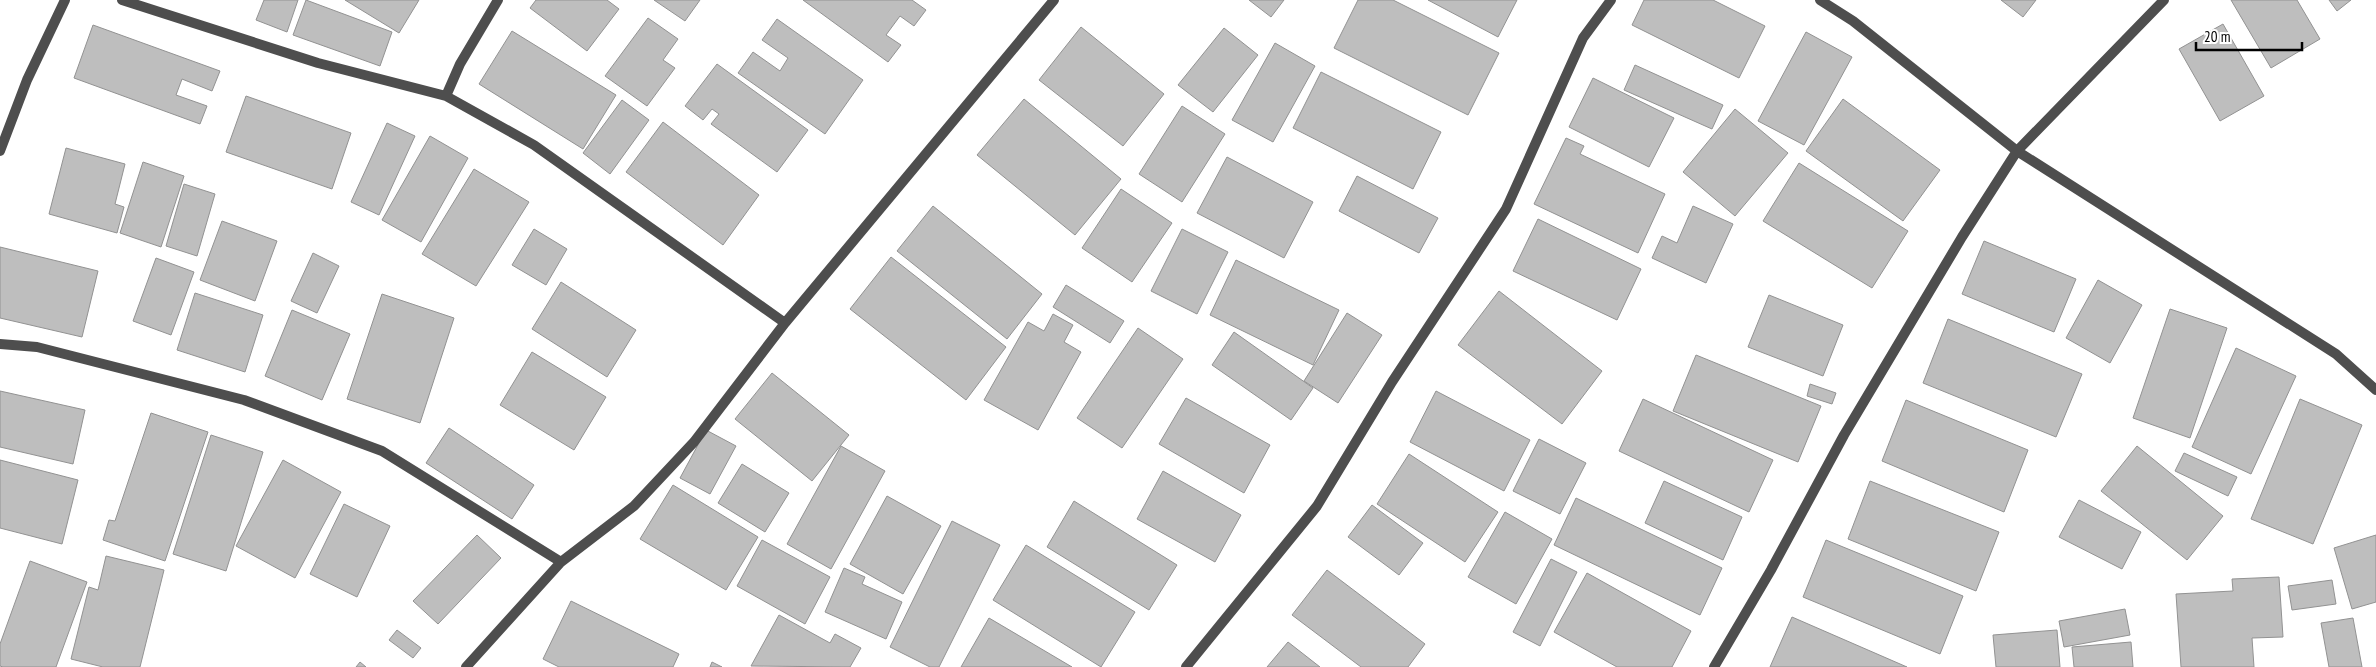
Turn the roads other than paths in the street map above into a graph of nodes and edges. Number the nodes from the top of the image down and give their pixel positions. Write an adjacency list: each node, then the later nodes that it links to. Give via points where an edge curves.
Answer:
1 (65, 0): 9 (street, via 27,80)
2 (122, 0): 8 (street, via 318,63)
3 (498, 0): 8 (street, via 460,64)
4 (1054, 0): 11 (street)
5 (1611, 0): 16 (street, via 1583,38 1506,210 1392,382 1317,506)
6 (1820, 0): 10 (street, via 1854,22)
7 (2164, 0): 10 (street)
8 (446, 96): 11 (street, via 534,145)
9 (0, 151)
10 (2017, 151): 13 (street, via 2336,354); 17 (street, via 1850,426)
11 (785, 322): 14 (street, via 687,449 634,506)
12 (0, 344): 14 (street, via 37,347 244,400 382,451)
13 (2376, 390)
14 (562, 562): 15 (street)
15 (466, 667)
16 (1186, 667)
17 (1714, 667)

